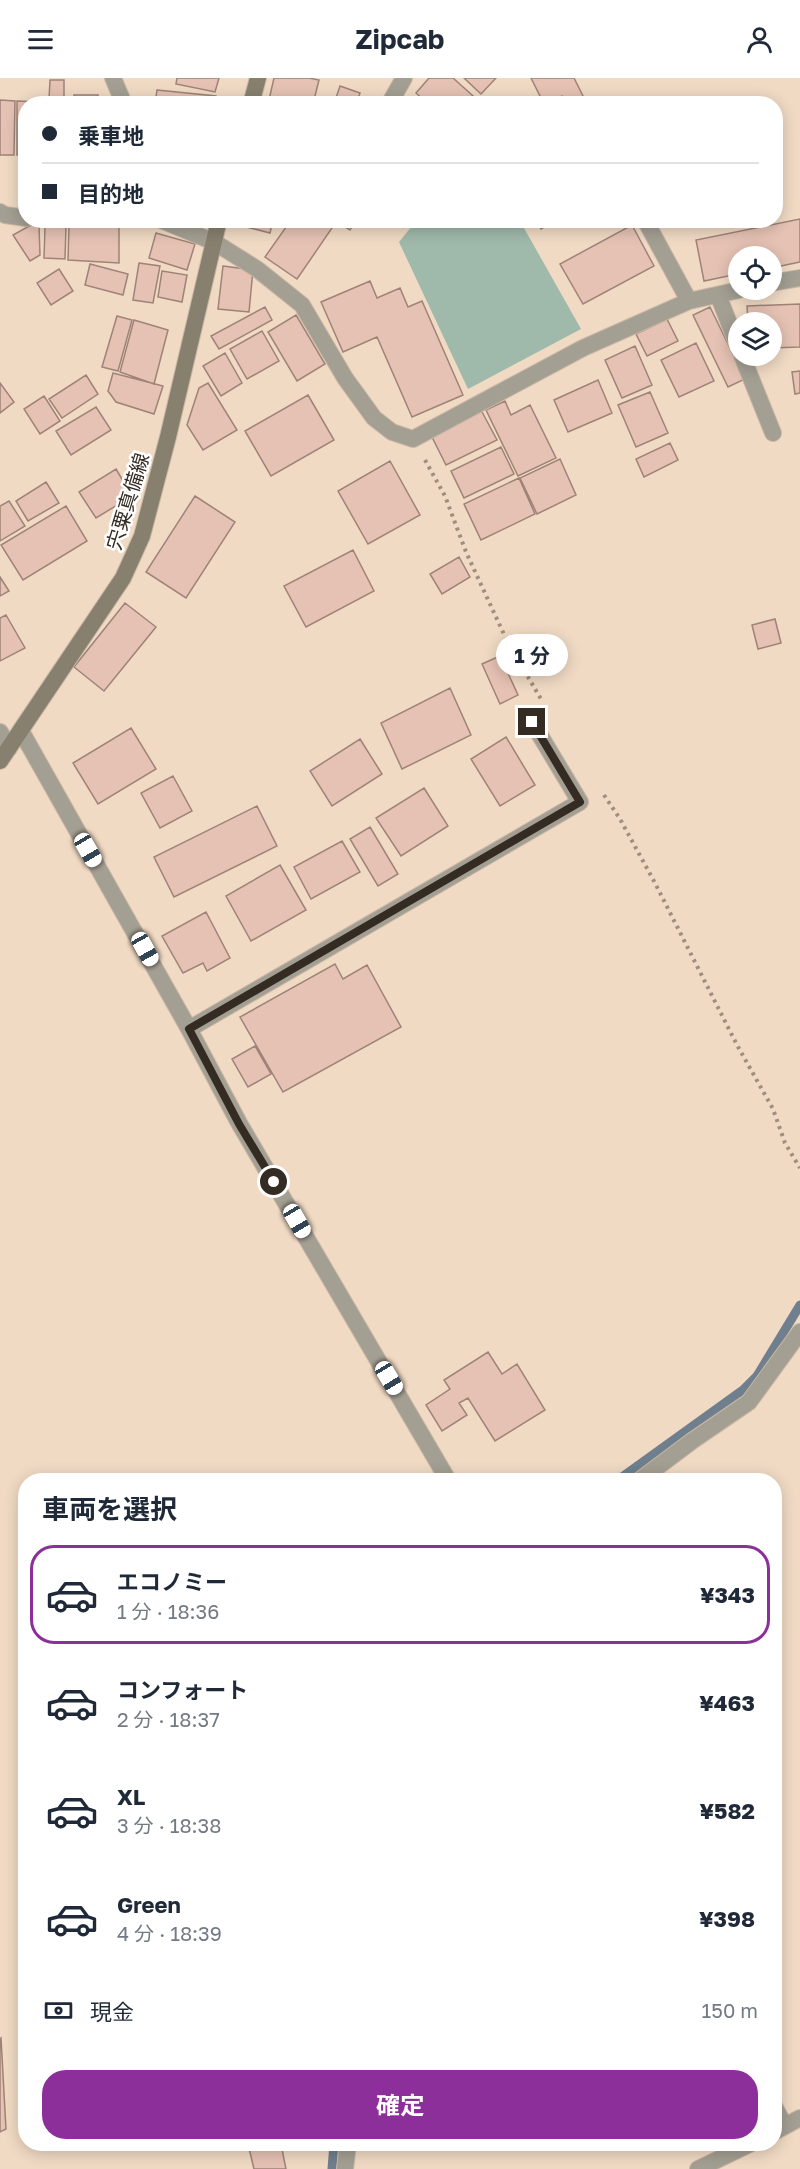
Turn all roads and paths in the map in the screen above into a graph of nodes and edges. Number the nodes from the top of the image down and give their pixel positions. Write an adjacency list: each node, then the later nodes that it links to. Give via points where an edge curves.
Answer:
1 (113, 78): 4 (street)
2 (258, 78): 5 (main road)
3 (404, 78): 6 (street)
4 (121, 96)
5 (253, 96)
6 (394, 96)
7 (0, 212): 8 (street)
8 (18, 217)
9 (180, 228): 12 (street)
10 (217, 228): 12 (main road, 宍粟真備線)
11 (649, 228): 17 (street)
12 (214, 242): 17 (street, via 257,269 302,305 374,418 392,432 413,439 584,348); 22 (main road, 宍粟真備線, via 142,536 123,578)
13 (800, 278): 14 (street)
14 (782, 281)
15 (728, 293): 16 (street)
16 (718, 295): 17 (street); 18 (street)
17 (689, 301)
18 (728, 320)
19 (746, 366): 20 (street)
20 (773, 433)
21 (532, 722): 25 (street, via 580,802)
22 (21, 730): 24 (main road, 宍粟真備線); 25 (street)
23 (0, 732): 24 (street)
24 (5, 754)
25 (189, 1029): 27 (street, via 239,1124)
26 (800, 1332): 28 (street, via 749,1402)
27 (444, 1473)
28 (649, 1473)
29 (347, 2151): 31 (street)
30 (735, 2151): 32 (street)
31 (345, 2169)
32 (698, 2169)

